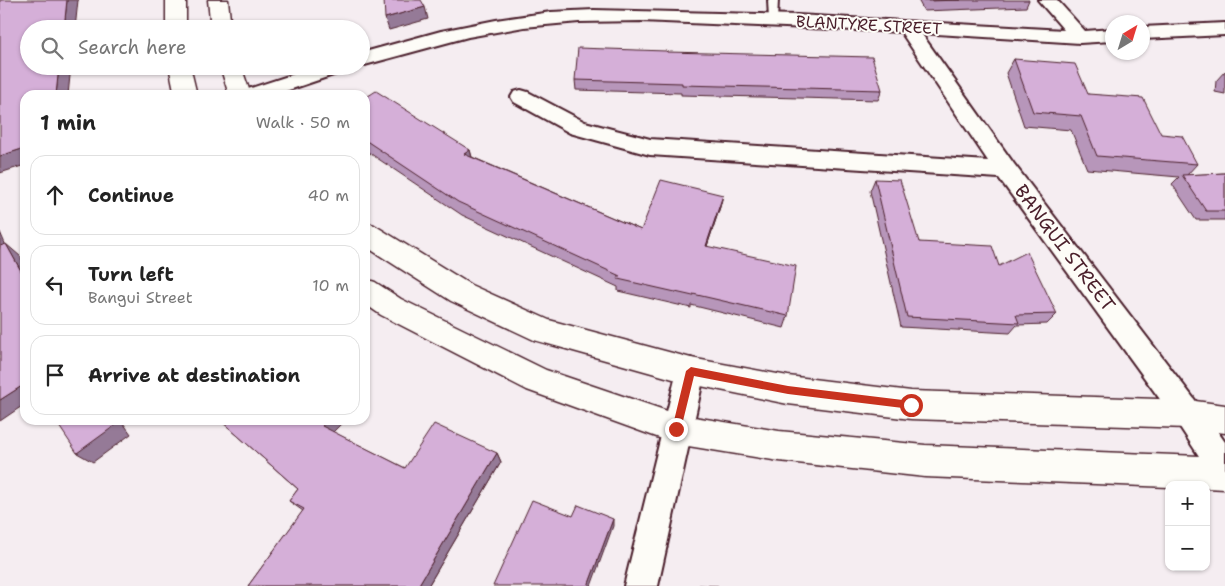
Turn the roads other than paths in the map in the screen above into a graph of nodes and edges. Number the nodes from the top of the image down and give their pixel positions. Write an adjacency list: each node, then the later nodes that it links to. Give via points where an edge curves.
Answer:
1 (176, 0): 5 (main road)
2 (218, 0): 6 (main road)
3 (773, 0): 7 (lane)
4 (1047, 0): 12 (street)
5 (176, 20)
6 (220, 20)
7 (774, 20): 8 (street, BLANTYRE STREET); 13 (street, BLANTYRE STREET, via 580,16 474,30)
8 (907, 27): 12 (street, BLANTYRE STREET); 21 (street, BANGUI STREET)
9 (1225, 29): 10 (street)
10 (1150, 34)
11 (1105, 35): 12 (street, BLANTYRE STREET)
12 (1080, 37)
13 (370, 57)
14 (180, 75): 17 (main road)
15 (233, 75): 18 (main road)
16 (314, 75): 19 (street)
17 (185, 90)
18 (238, 90)
19 (268, 90)
20 (520, 97): 21 (street, via 578,128 650,147)
21 (1006, 170): 25 (street, BANGUI STREET)
22 (370, 236): 24 (main road, via 461,293 544,331)
23 (370, 293): 27 (main road, via 538,381)
24 (691, 371): 25 (main road, via 788,390 911,405); 27 (street)
25 (1188, 414): 26 (main road); 28 (street, BANGUI STREET)
26 (1225, 419)
27 (676, 429): 29 (main road, via 779,446 925,461); 30 (street)
28 (1225, 468)
29 (1225, 473)
30 (641, 586)

